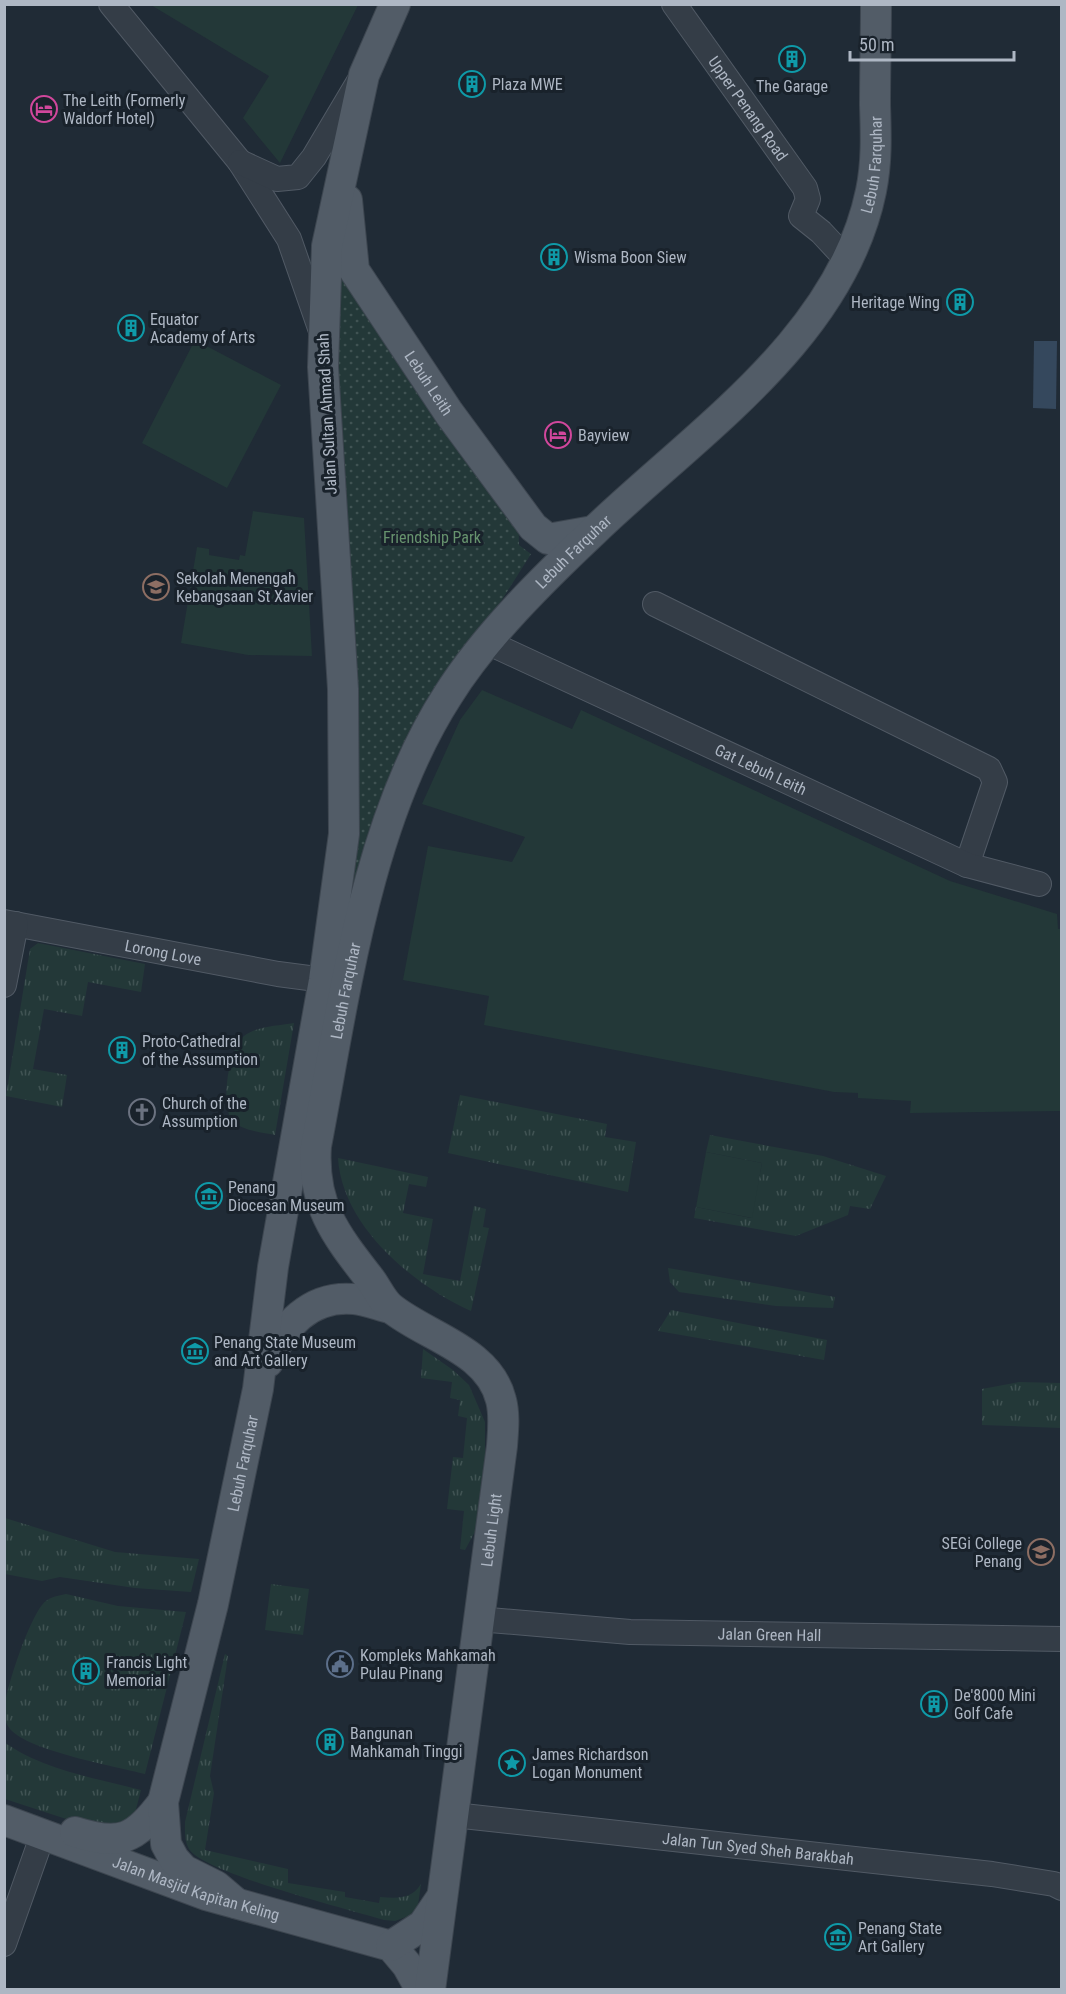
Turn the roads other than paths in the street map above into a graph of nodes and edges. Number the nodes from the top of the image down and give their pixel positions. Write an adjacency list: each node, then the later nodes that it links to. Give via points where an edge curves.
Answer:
1 (111, 4): 7 (street)
2 (395, 4): 5 (main road, Jalan Sultan Ahmad Shah)
3 (674, 4): 8 (street, Upper Penang Road, via 805,188 808,198 801,216)
4 (876, 4): 8 (main road, Lebuh Farquhar, via 876,157 863,222)
5 (364, 75): 6 (main road, Jalan Sultan Ahmad Shah); 7 (street, via 298,177 277,179)
6 (345, 161): 9 (main road, Jalan Sultan Ahmad Shah, via 327,246); 10 (main road, Lebuh Leith, via 354,270 442,404 541,536 557,540)
7 (240, 162): 9 (street, via 289,239)
8 (848, 261): 10 (main road, Lebuh Farquhar, via 821,307 762,376)
9 (322, 333): 13 (main road, Jalan Sultan Ahmad Shah, via 343,689)
10 (593, 531): 12 (main road, Lebuh Farquhar)
11 (655, 604): 14 (street, via 989,770 995,782)
12 (487, 642): 14 (street, Gat Lebuh Leith); 19 (main road, Lebuh Farquhar, via 447,695 394,807 348,974)
13 (344, 834): 17 (main road, Lebuh Farquhar)
14 (967, 865): 15 (street, Gat Lebuh Leith)
15 (1039, 884)
16 (10, 923): 17 (street, Lorong Love); 18 (street)
17 (324, 980): 21 (main road, Lebuh Farquhar, via 273,1267)
18 (4, 985)
19 (316, 1146): 20 (main road, Lebuh Light, via 314,1174 326,1213 347,1250)
20 (390, 1308): 21 (main road, via 353,1298 304,1310 276,1343); 22 (main road, Lebuh Light, via 482,1366 502,1402 502,1446)
21 (258, 1389): 24 (main road, Lebuh Farquhar, via 213,1604)
22 (478, 1619): 23 (street, Jalan Green Hall, via 630,1632); 25 (main road, Lebuh Light)
23 (1062, 1639)
24 (164, 1802): 27 (main road, Lebuh Farquhar, via 141,1830 120,1839 94,1838 70,1830); 30 (main road, Lebuh Farquhar, via 166,1844 174,1859 184,1870 216,1886)
25 (454, 1815): 28 (street, Jalan Tun Syed Sheh Barakbah, via 992,1874); 29 (main road, Lebuh Light)
26 (4, 1820): 27 (main road, Jalan Masjid Kapitan Keling)
27 (43, 1834): 30 (main road, Jalan Masjid Kapitan Keling); 31 (street)
28 (1062, 1888)
29 (443, 1897): 32 (main road, via 423,1925); 34 (main road, Lebuh Light)
30 (236, 1903): 32 (main road, Jalan Masjid Kapitan Keling)
31 (4, 1944)
32 (392, 1946): 33 (main road)
33 (421, 1989)
34 (430, 1989)

